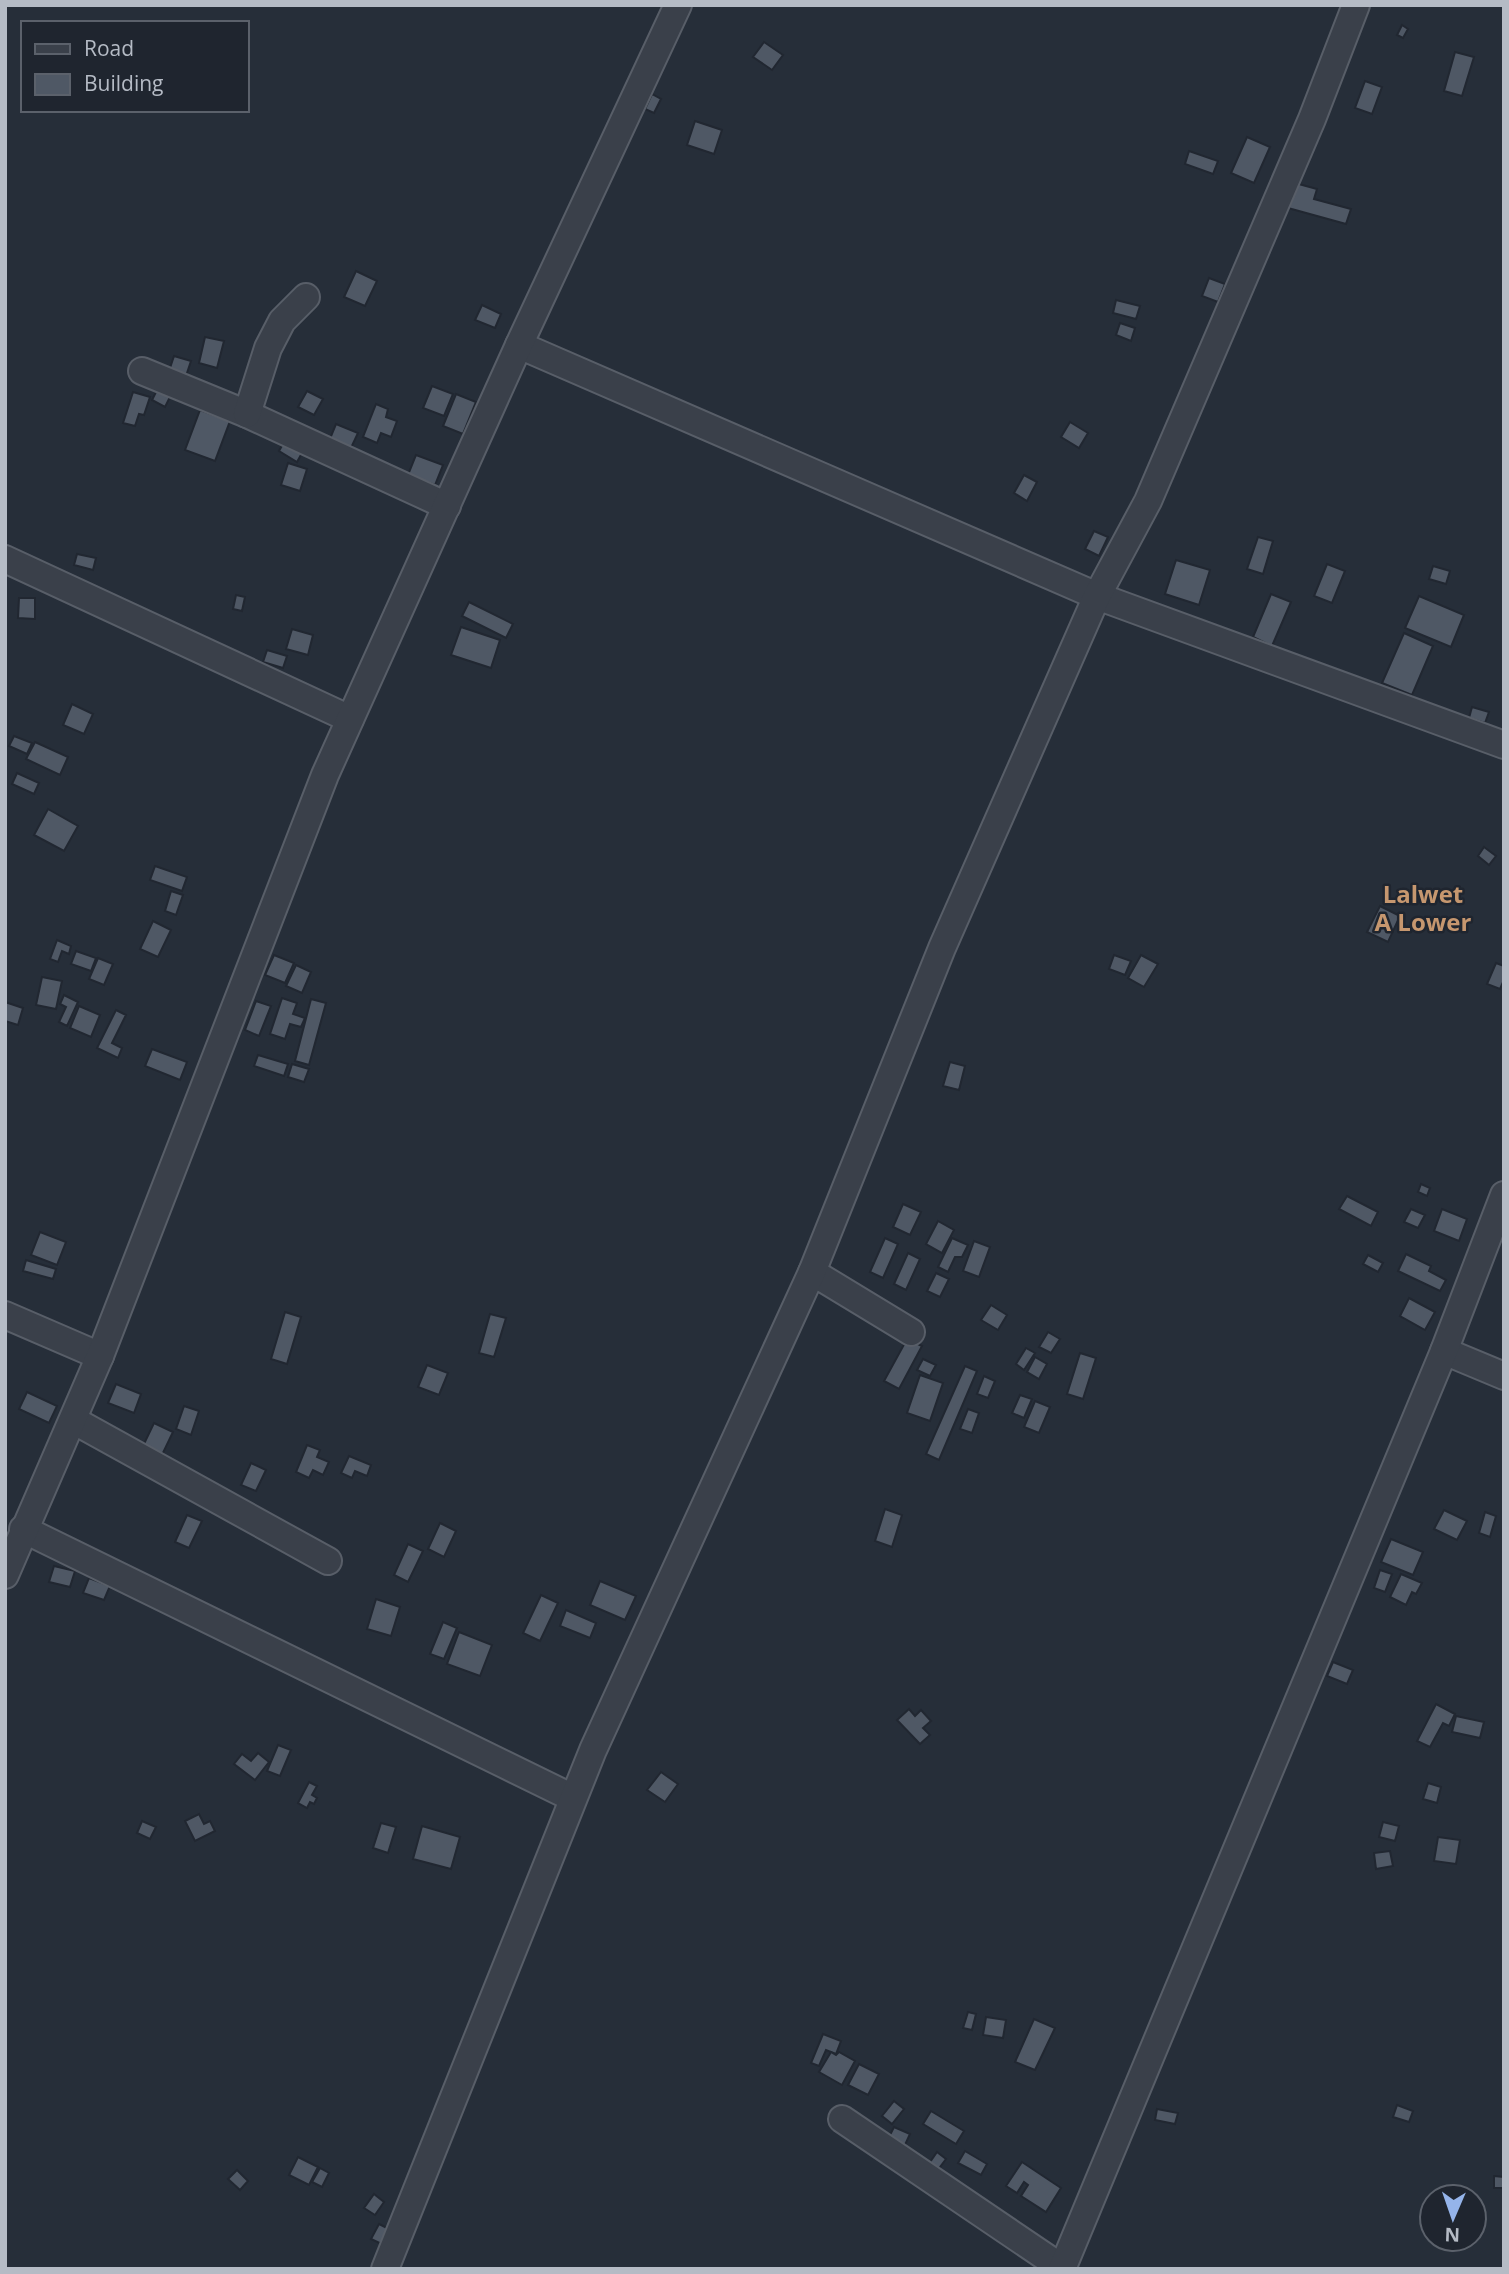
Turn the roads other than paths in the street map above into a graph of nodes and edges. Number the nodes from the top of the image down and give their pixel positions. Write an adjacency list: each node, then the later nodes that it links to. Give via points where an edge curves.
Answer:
1 (678, 5): 4 (street)
2 (1356, 5): 9 (street, via 1312,120 1148,501)
3 (306, 296): 6 (street, via 282,321 268,348)
4 (519, 345): 7 (street); 9 (street)
5 (142, 371): 6 (street)
6 (247, 414): 7 (street)
7 (447, 506): 10 (street)
8 (5, 559): 10 (street)
9 (1097, 596): 11 (street); 13 (street, via 942,948)
10 (350, 719): 17 (street)
11 (1504, 745)
12 (1504, 1195): 16 (street)
13 (812, 1272): 15 (street); 23 (street)
14 (5, 1315): 17 (street)
15 (911, 1332)
16 (1444, 1351): 18 (street); 25 (street)
17 (100, 1356): 19 (street)
18 (1504, 1376)
19 (74, 1420): 20 (street); 21 (street)
20 (23, 1529): 22 (street); 23 (street)
21 (328, 1561)
22 (5, 1575)
23 (573, 1798): 26 (street)
24 (842, 2119): 25 (street)
25 (1062, 2268)
26 (385, 2269)

